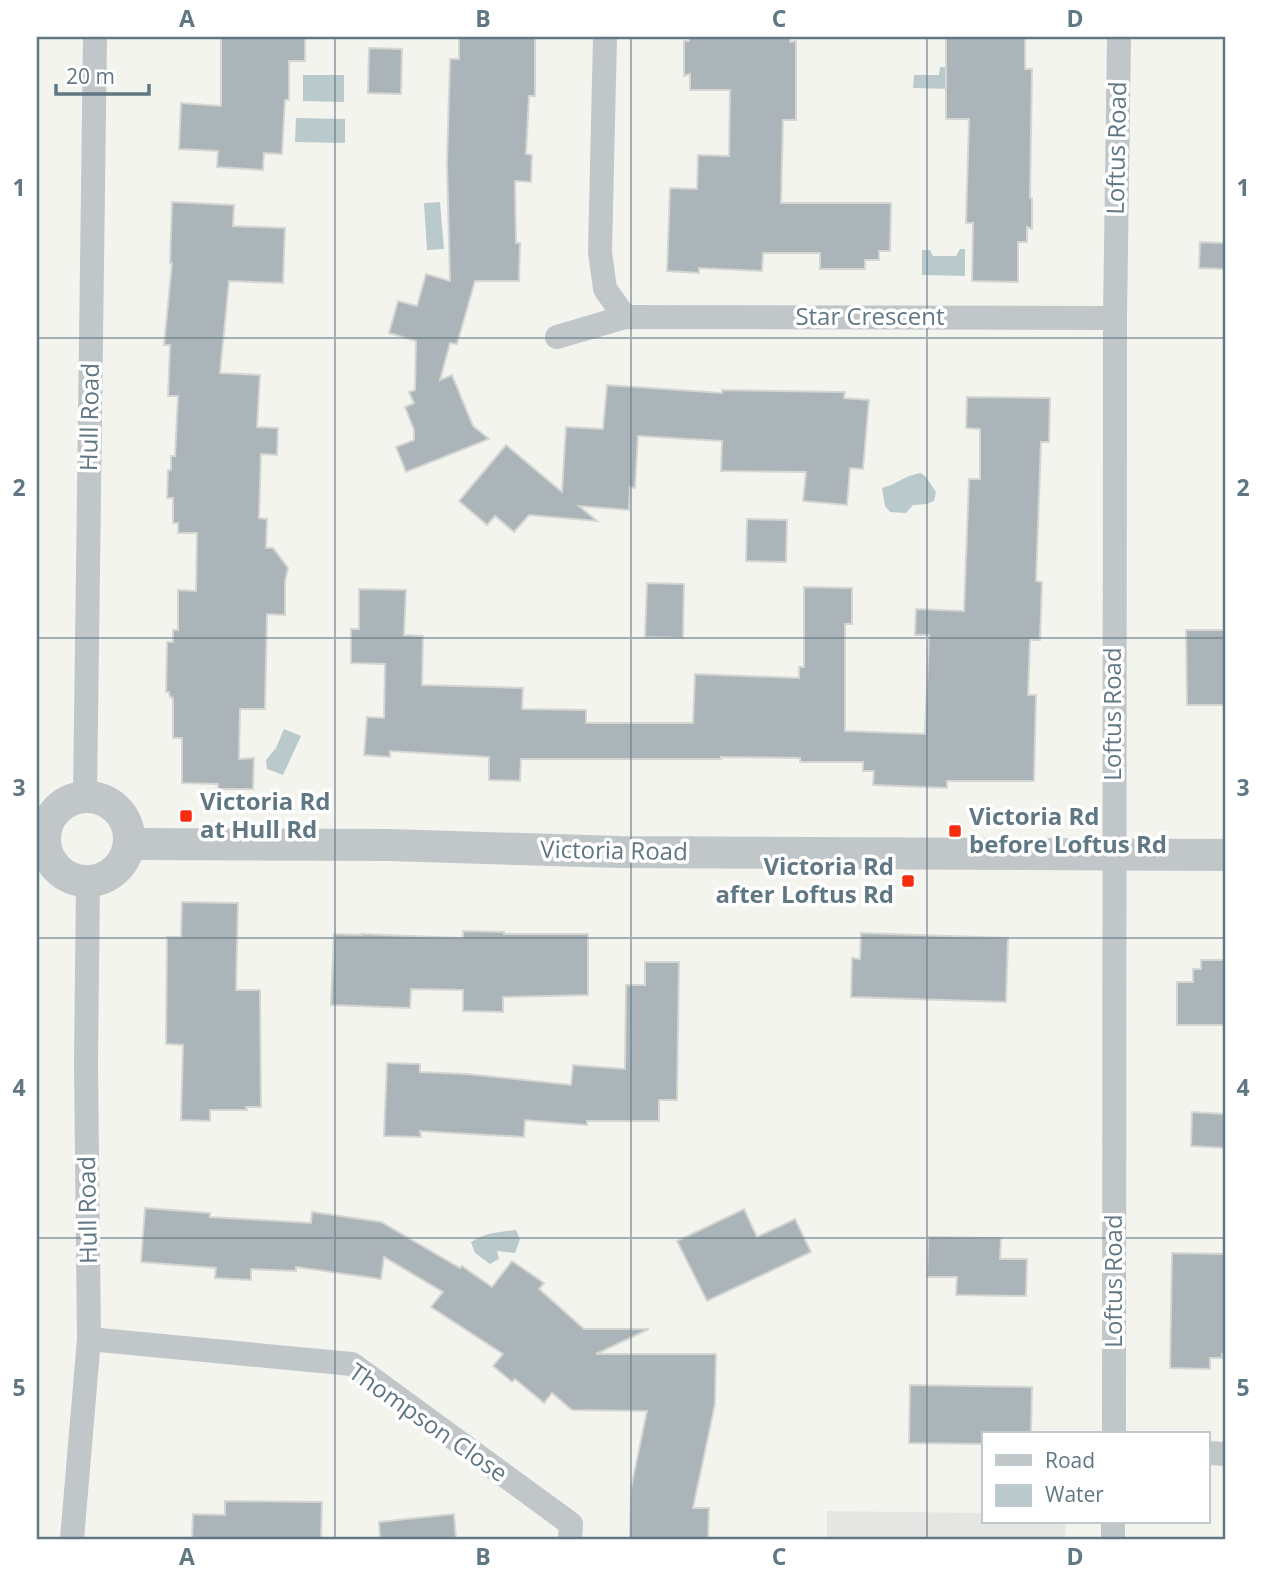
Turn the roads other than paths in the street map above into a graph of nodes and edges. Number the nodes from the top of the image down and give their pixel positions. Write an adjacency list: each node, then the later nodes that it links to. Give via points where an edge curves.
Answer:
1 (95, 37): 7 (street, Hull Road)
2 (605, 37): 4 (street, via 600,251 605,289)
3 (1119, 37): 5 (street, Loftus Road)
4 (625, 317): 5 (street, Star Crescent); 6 (street, Star Crescent)
5 (1115, 318): 10 (street, Loftus Road)
6 (557, 337)
7 (85, 797): 8 (street, via 61,806); 9 (street, via 118,810)
8 (41, 840): 12 (street, via 63,874)
9 (129, 844): 10 (street, Victoria Road); 12 (street, via 120,866)
10 (1113, 854): 11 (street, Victoria Road); 14 (street, Loftus Road)
11 (1225, 855)
12 (88, 881): 13 (street, Hull Road)
13 (89, 1339): 15 (street, Hull Road); 16 (street, Thompson Close, via 352,1364 570,1524)
14 (1114, 1432)
15 (72, 1539)
16 (570, 1539)

